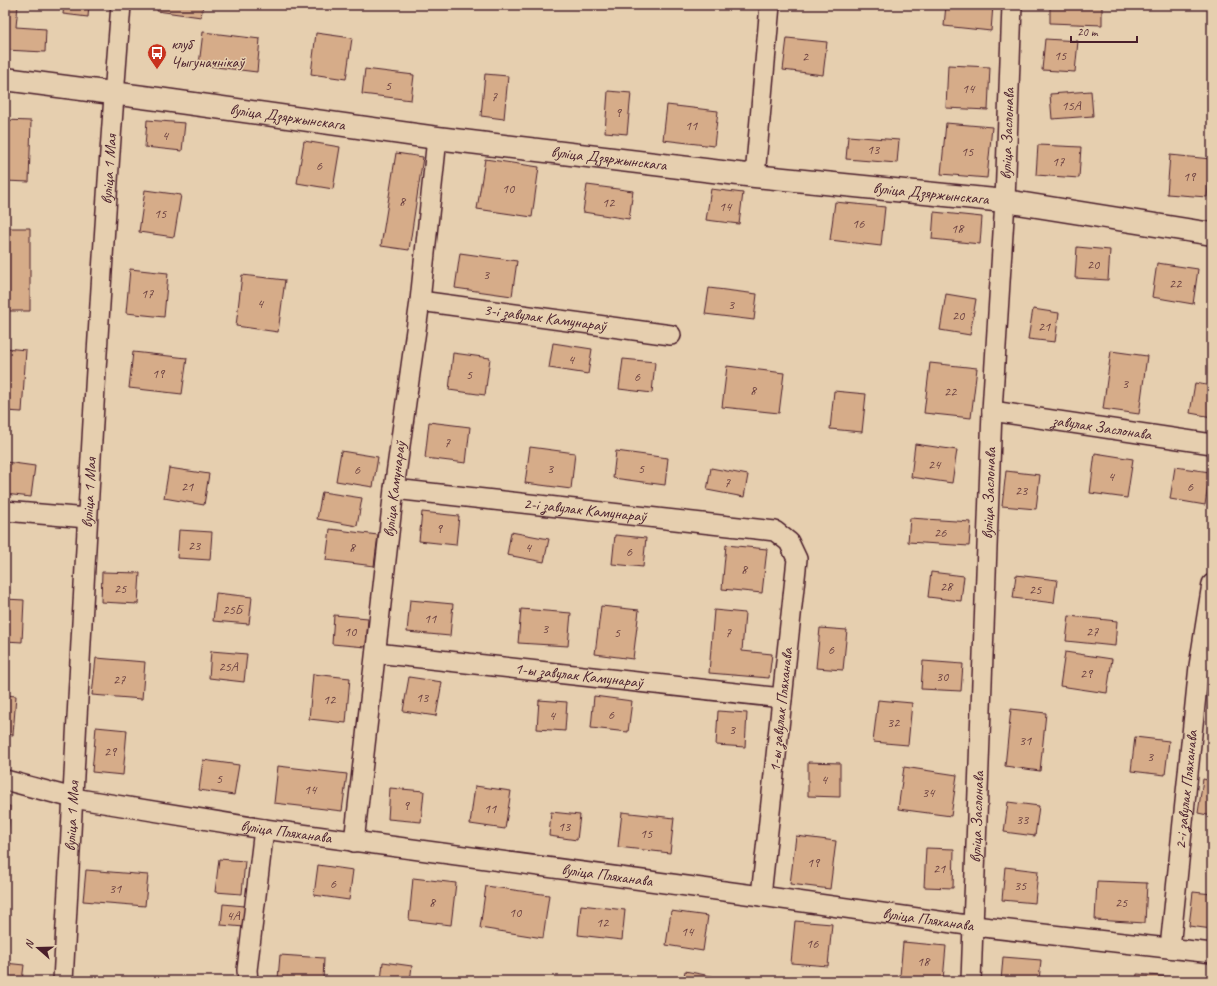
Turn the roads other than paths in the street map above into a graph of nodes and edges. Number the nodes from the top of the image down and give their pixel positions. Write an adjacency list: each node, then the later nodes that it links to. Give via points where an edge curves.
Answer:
1 (122, 5): 5 (street, вуліца 1 Мая)
2 (770, 5): 7 (street)
3 (1012, 5): 8 (street, вуліца Заслонава)
4 (5, 79): 5 (street, вуліца Дзяржынскага)
5 (114, 93): 6 (street, вуліца Дзяржынскага); 16 (street, вуліца 1 Мая)
6 (437, 138): 7 (street, вуліца Дзяржынскага); 10 (street, вуліца Камунараў)
7 (755, 176): 8 (street, вуліца Дзяржынскага)
8 (1005, 201): 9 (street, вуліца Дзяржынскага); 12 (street, вуліца Заслонава)
9 (1212, 234)
10 (420, 301): 11 (street, 3-і завулак Камунараў); 14 (street, вуліца Камунараў)
11 (671, 335)
12 (992, 411): 13 (street, завулак Заслонава); 26 (street, вуліца Заслонава)
13 (1212, 444)
14 (394, 489): 17 (street, 2-і завулак Камунараў); 19 (street, вуліца Камунараў)
15 (5, 511): 16 (street)
16 (87, 518): 22 (street, вуліца 1 Мая)
17 (775, 532): 20 (street, 1-ы завулак Пляханава, via 789,542 797,559)
18 (1212, 584): 27 (street, 2-і завулак Пляханава, via 1199,666)
19 (376, 653): 20 (street, 1-ы завулак Камунараў); 24 (street, вуліца Камунараў)
20 (782, 698): 25 (street, 1-ы завулак Пляханава)
21 (5, 780): 22 (street, вуліца Пляханава)
22 (73, 798): 23 (street, вуліца Пляханава); 29 (street, вуліца 1 Мая)
23 (264, 829): 24 (street, вуліца Пляханава); 30 (street, via 247,970)
24 (354, 842): 25 (street, вуліца Пляханава)
25 (761, 896): 26 (street, вуліца Пляханава)
26 (974, 926): 27 (street, вуліца Пляханава); 31 (street, вуліца Заслонава)
27 (1170, 948): 28 (street, вуліца Пляханава)
28 (1212, 953)
29 (63, 981)
30 (248, 981)
31 (971, 981)

